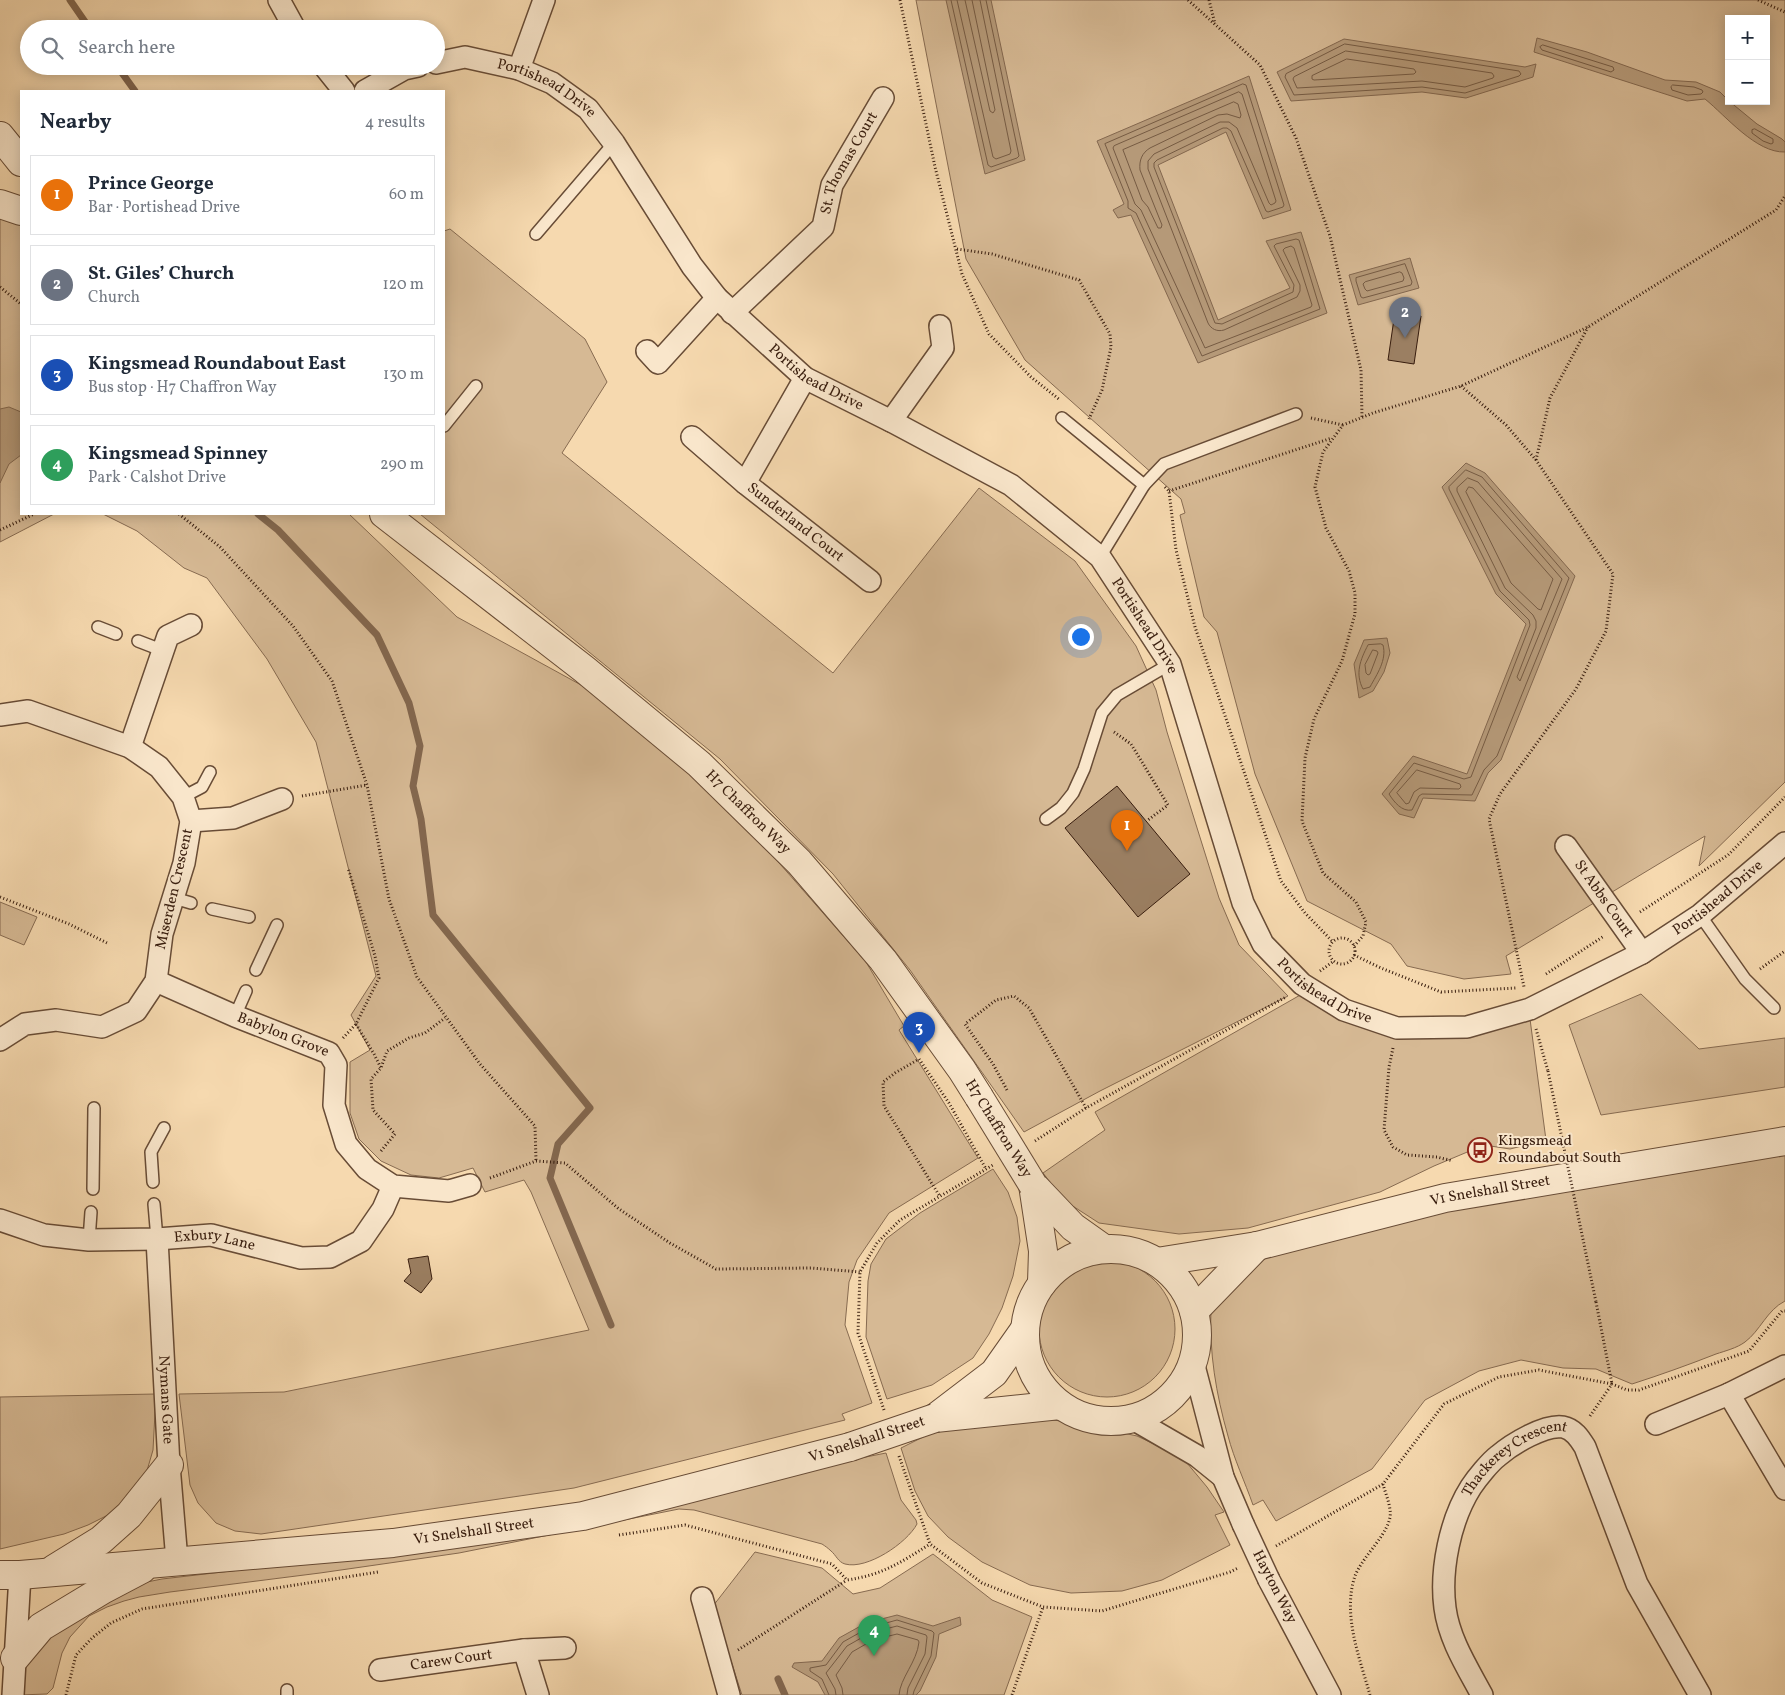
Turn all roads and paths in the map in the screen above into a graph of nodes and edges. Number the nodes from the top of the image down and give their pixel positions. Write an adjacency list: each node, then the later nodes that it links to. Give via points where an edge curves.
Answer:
1 (279, 0): 7 (street)
2 (544, 0): 10 (street)
3 (1188, 0): 8 (path)
4 (1209, 0): 8 (path)
5 (1758, 0): 6 (path)
6 (1785, 12)
7 (290, 20)
8 (1216, 24): 35 (path, via 1260,65 1296,138 1330,236 1361,370)
9 (445, 61): 10 (street, Portishead Drive, via 465,57)
10 (519, 69): 17 (street, Portishead Drive, via 552,83 588,109)
11 (331, 75): 13 (street)
12 (394, 75): 14 (street)
13 (343, 90)
14 (368, 90)
15 (882, 98): 26 (street, St. Thomas Court, via 832,185 823,227)
16 (0, 137): 18 (street)
17 (614, 143): 22 (lane); 26 (street, Portishead Drive, via 692,266)
18 (20, 161)
19 (1785, 196): 28 (path, via 1776,210)
20 (0, 204): 21 (street)
21 (20, 211)
22 (536, 234)
23 (957, 249): 37 (path, via 992,254 1079,280 1110,334 1111,347 1102,390)
24 (0, 287): 25 (path)
25 (20, 303)
26 (724, 305): 29 (street, St. Thomas Court, via 658,363); 30 (street, Portishead Drive)
27 (940, 326): 36 (street, via 943,348)
28 (1588, 328): 32 (path); 42 (path, via 1550,398)
29 (647, 352)
30 (804, 378): 36 (street, Portishead Drive); 43 (street, Sunderland Court)
31 (476, 386): 38 (lane)
32 (1461, 386): 35 (path); 42 (path, via 1506,425)
33 (1296, 414): 39 (path); 44 (lane, via 1164,464)
34 (1062, 418): 44 (lane)
35 (1362, 418): 39 (path)
36 (892, 421): 50 (street, Portishead Drive, via 1011,485)
37 (1088, 422)
38 (445, 425)
39 (1342, 425): 41 (path)
40 (692, 437): 43 (street)
41 (1333, 438): 45 (path); 79 (path, via 1323,452 1315,487 1326,528 1349,571 1355,593 1355,614 1342,661 1314,718 1305,758 1302,820 1323,873 1356,902 1366,922 1363,936)
42 (1536, 460): 90 (path, via 1613,574 1606,631 1576,689 1500,794 1489,820)
43 (745, 482): 51 (street, Sunderland Court)
44 (1144, 485): 50 (lane)
45 (1169, 490)
46 (32, 515): 49 (path)
47 (180, 515): 62 (path, via 220,547 293,626 332,681)
48 (385, 515): 112 (street, H7 Chaffron Way, bridge, via 584,669 699,764 799,862 883,960 962,1070)
49 (0, 530)
50 (1100, 557): 57 (street, Portishead Drive)
51 (870, 581)
52 (191, 625): 56 (street, via 168,636)
53 (98, 628): 54 (lane)
54 (116, 634)
55 (138, 641): 56 (lane)
56 (164, 651): 60 (street)
57 (1170, 664): 58 (lane, via 1117,695); 89 (street, Portishead Drive, via 1243,903 1264,944)
58 (1102, 713): 66 (lane, via 1073,793 1062,808); 67 (path, via 1114,732 1131,744 1168,805)
59 (0, 715): 60 (street, Miserden Crescent, via 28,711)
60 (130, 747): 63 (street, Miserden Crescent, via 159,767)
61 (210, 772): 63 (lane, via 202,787)
62 (367, 785): 65 (path); 94 (path, via 389,899 417,978)
63 (184, 797): 68 (street, Miserden Crescent)
64 (1785, 797): 76 (path, via 1728,855)
65 (282, 799): 68 (street, via 233,818)
66 (1046, 819)
67 (1148, 820)
68 (191, 821): 87 (street, Miserden Crescent, via 182,900 162,934)
69 (1785, 843): 74 (street, Portishead Drive)
70 (1566, 846): 76 (street, St Abbs Court)
71 (348, 868): 95 (path, via 379,978)
72 (0, 897): 78 (path)
73 (212, 910): 75 (lane)
74 (1700, 915): 81 (street, Portishead Drive); 86 (lane)
75 (249, 917)
76 (1622, 924): 81 (street, St Abbs Court); 85 (path)
77 (276, 925): 84 (lane)
78 (107, 942)
79 (1354, 946): 82 (path); 83 (path, via 1345,938 1336,939 1329,949)
80 (1785, 951): 86 (path)
81 (1642, 953): 96 (street, Portishead Drive, via 1530,1008 1467,1026)
82 (1354, 955): 83 (path, via 1346,963); 90 (path, via 1441,992)
83 (1334, 961): 89 (path)
84 (256, 970)
85 (1540, 977)
86 (1745, 979): 92 (lane)
87 (156, 981): 93 (street, Babylon Grove); 97 (street, Miserden Crescent, via 136,1011 102,1027 56,1020 24,1024)
88 (1532, 982): 90 (path)
89 (1302, 984): 96 (street, Portishead Drive, via 1344,1010); 103 (path, via 1288,996)
90 (1524, 988)
91 (246, 991): 93 (lane)
92 (1774, 1008)
93 (235, 1016): 98 (street, Babylon Grove)
94 (445, 1018): 100 (path, via 425,1033 387,1051); 124 (path, via 480,1064 535,1126 536,1161 565,1163 619,1209 716,1269 811,1268)
95 (356, 1024): 98 (path); 100 (path)
96 (1397, 1028): 107 (path, via 1389,1067 1384,1130 1393,1147 1407,1155)
97 (0, 1040)
98 (329, 1053): 108 (street, Babylon Grove, via 336,1065 334,1105 346,1144)
99 (992, 1064): 103 (path, via 965,1024 996,1000 1014,996 1029,1008)
100 (381, 1068): 108 (path, via 371,1079 373,1110 395,1134)
101 (1548, 1071): 131 (path, bridge)
102 (94, 1108): 114 (lane)
103 (1086, 1108): 105 (path)
104 (164, 1128): 110 (lane, via 151,1152)
105 (1036, 1140)
106 (1785, 1141): 121 (street, V1 Snelshall Street, via 1446,1198)
107 (1454, 1161)
108 (366, 1169): 113 (street, Babylon Grove)
109 (986, 1169): 115 (path, via 949,1103 919,1059 883,1082 884,1106)
110 (152, 1182)
111 (470, 1185): 113 (street, Babylon Grove, via 449,1191)
112 (1033, 1185): 122 (street, H7 Chaffron Way, via 1073,1227); 125 (street, H7 Chaffron Way, via 1043,1251)
113 (393, 1186): 119 (street, Exbury Lane, via 383,1209 361,1240 330,1258 301,1258 211,1235)
114 (93, 1189)
115 (940, 1195)
116 (154, 1204): 119 (lane)
117 (91, 1212): 120 (lane)
118 (0, 1220): 120 (street, Exbury Lane, via 44,1235)
119 (157, 1238): 120 (street, Exbury Lane); 138 (street, Nymans Gate)
120 (90, 1240)
121 (1257, 1246): 123 (street, V1 Snelshall Street); 127 (street)
122 (1104, 1249): 123 (street, via 1132,1252); 125 (street, via 1081,1254 1066,1262)
123 (1157, 1262): 127 (street, via 1186,1292)
124 (860, 1272)
125 (1042, 1284): 128 (street, via 1030,1305)
126 (1785, 1310): 131 (path, via 1749,1351 1639,1390 1627,1390)
127 (1194, 1311): 129 (street, via 1197,1328)
128 (1025, 1329): 133 (street, via 1028,1358 1036,1376); 134 (street, V1 Snelshall Street, via 994,1373)
129 (1194, 1362): 135 (street, via 1180,1387 1159,1407); 139 (street, Hayton Way)
130 (1785, 1366): 132 (street)
131 (1612, 1384): 137 (path); 140 (path, via 1539,1370 1499,1377 1444,1404)
132 (1729, 1394): 136 (street); 141 (street)
133 (1060, 1405): 134 (street, V1 Snelshall Street); 135 (street, via 1091,1419 1108,1422)
134 (934, 1418): 145 (street, V1 Snelshall Street, bridge, via 850,1447 583,1516 393,1543)
135 (1133, 1419): 139 (street, Hayton Way, via 1197,1456)
136 (1656, 1424)
137 (1577, 1435): 166 (street, Thackerey Crescent, via 1564,1427 1549,1428 1527,1437 1498,1456 1471,1487 1458,1516 1446,1551 1445,1608 1452,1636); 167 (street, Thackerey Crescent, via 1585,1447 1637,1584)
138 (169, 1465): 145 (street, Nymans Gate); 147 (street, via 129,1515 101,1540)
139 (1223, 1477): 164 (street, Hayton Way, bridge, via 1269,1580)
140 (1383, 1484): 144 (path); 165 (path, via 1391,1512 1384,1534 1364,1558 1354,1577 1350,1597 1353,1634)
141 (1785, 1489)
142 (616, 1536): 151 (path, via 686,1525 832,1564)
143 (930, 1544): 151 (path, via 891,1569)
144 (1272, 1548)
145 (166, 1562): 147 (street, V1 Snelshall Street); 156 (street, via 104,1589 41,1627)
146 (1238, 1567): 149 (path)
147 (48, 1572): 150 (street, V1 Snelshall Street)
148 (379, 1572): 160 (path, via 142,1608 111,1623 76,1655)
149 (1230, 1572)
150 (10, 1575): 156 (street)
151 (847, 1580): 157 (path)
152 (702, 1598): 157 (street)
153 (1044, 1607): 163 (path)
154 (565, 1648): 155 (street, Carew Court)
155 (524, 1650): 158 (street, Carew Court); 161 (street)
156 (16, 1658): 159 (street)
157 (719, 1662): 162 (street)
158 (380, 1670)
159 (13, 1695)
160 (66, 1695)
161 (538, 1695)
162 (729, 1695)
163 (1012, 1695)
164 (1330, 1695)
165 (1370, 1695)
166 (1482, 1695)
167 (1700, 1695)

